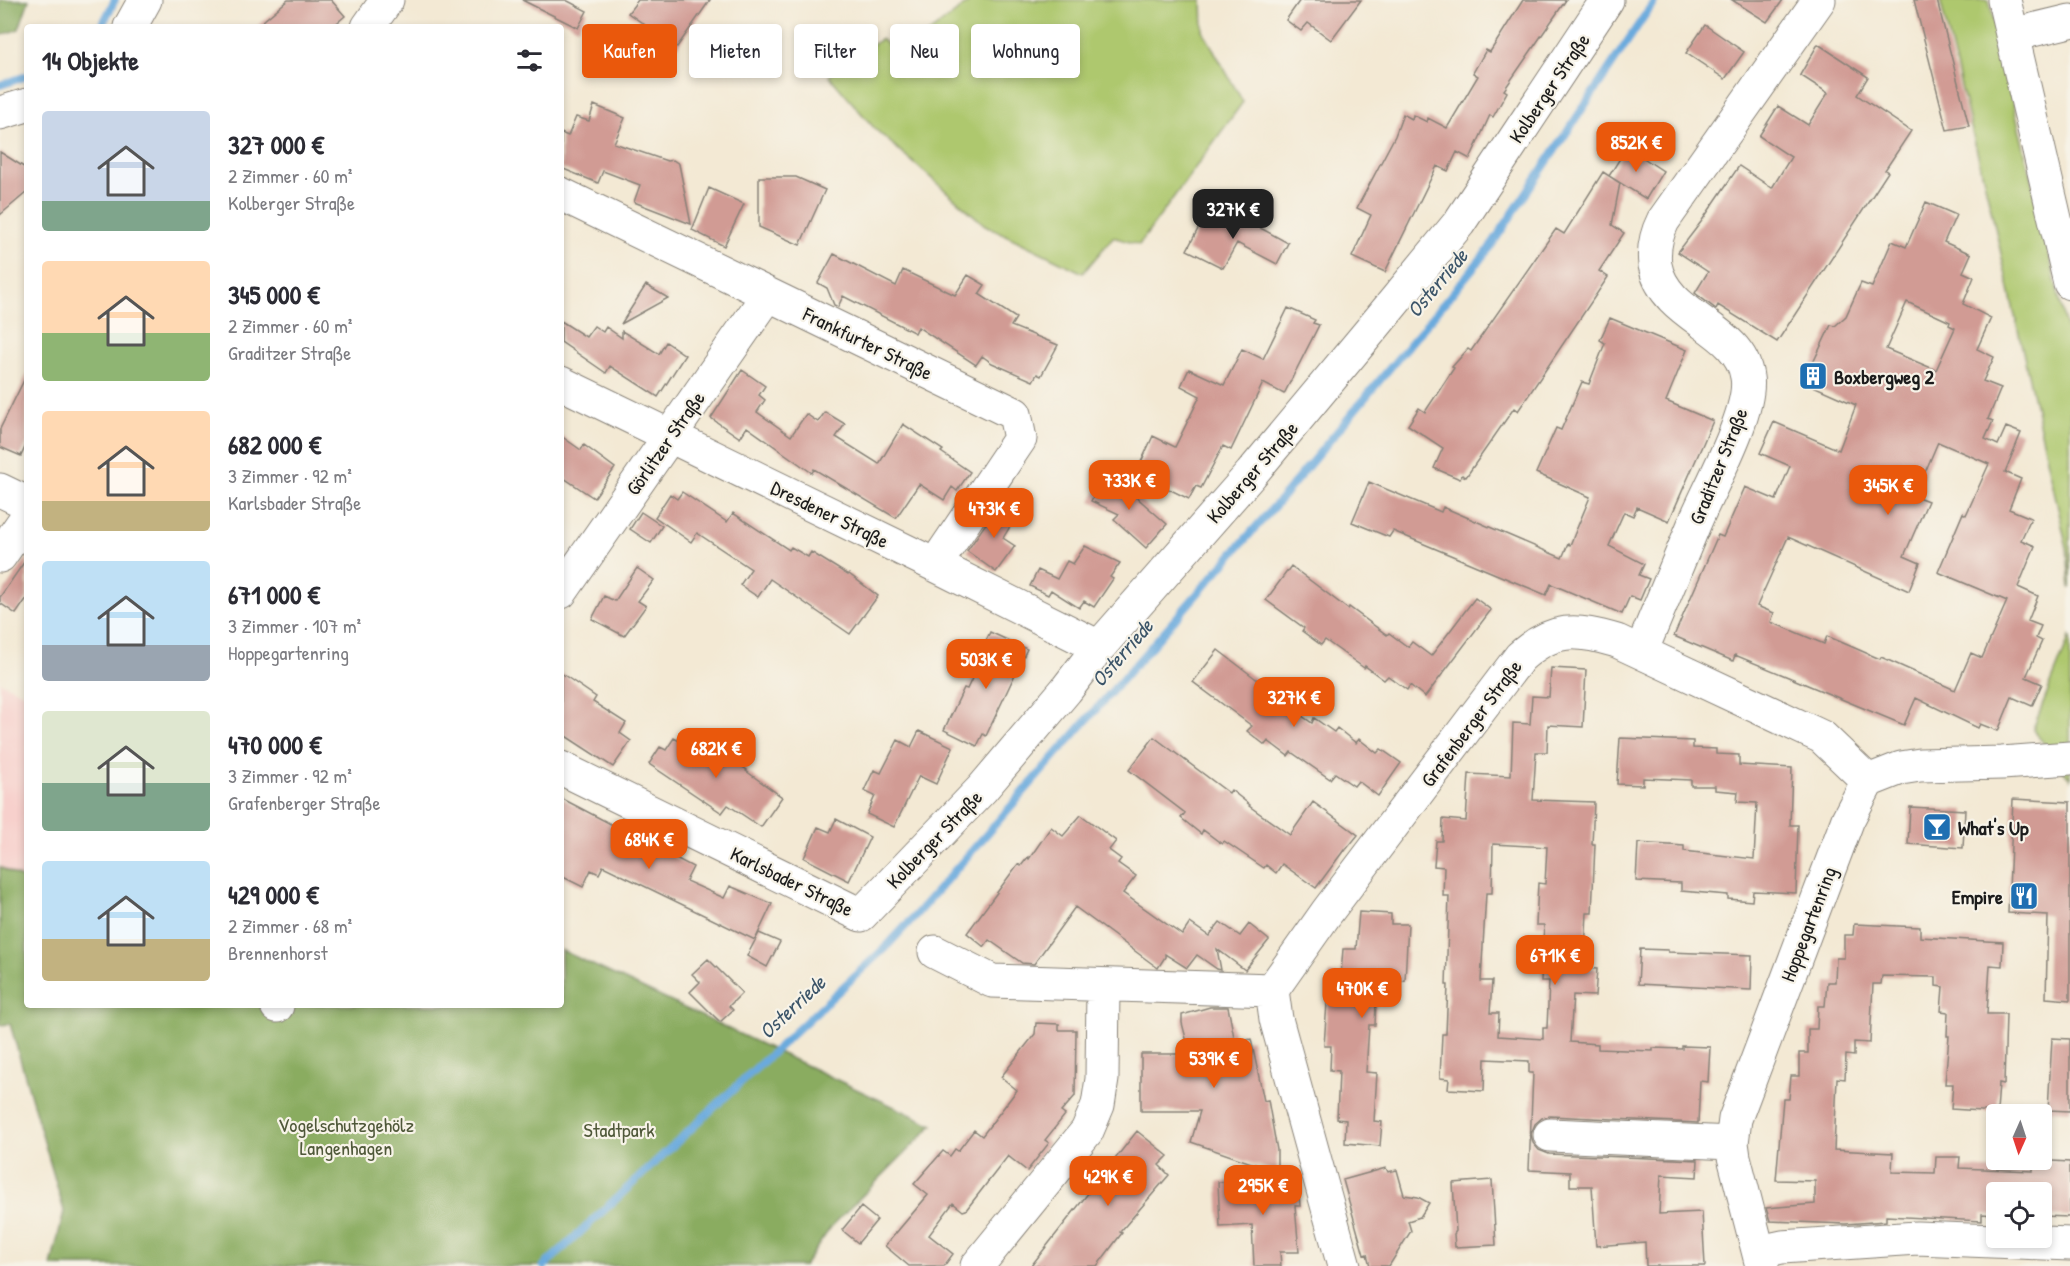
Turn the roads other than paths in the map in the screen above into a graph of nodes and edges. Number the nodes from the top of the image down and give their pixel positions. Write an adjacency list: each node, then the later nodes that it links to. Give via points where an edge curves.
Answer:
1 (145, 0): 8 (street)
2 (387, 0): 9 (street)
3 (1607, 0): 24 (street, Kolberger Straße, via 1459,223 1251,474)
4 (1819, 0): 25 (street, Graditzer Straße, via 1657,233 1654,261 1662,288 1737,352 1748,379 1738,426)
5 (2004, 0): 10 (street)
6 (2065, 0): 7 (street)
7 (2070, 22): 10 (street)
8 (132, 24)
9 (370, 24)
10 (2012, 35): 14 (street)
11 (24, 106): 12 (street)
12 (0, 112)
13 (564, 195): 15 (street, Frankfurter Straße)
14 (2070, 283)
15 (768, 295): 17 (street, Görlitzer Straße); 22 (street, Frankfurter Straße, via 1015,414 1020,439)
16 (564, 383): 17 (street, Dresdener Straße)
17 (670, 436): 22 (street, Dresdener Straße); 23 (street, Görlitzer Straße)
18 (0, 490): 19 (street)
19 (24, 502)
20 (24, 521): 21 (street)
21 (0, 556)
22 (935, 565): 24 (street, Dresdener Straße)
23 (564, 588)
24 (1099, 647): 29 (street, Kolberger Straße, via 982,789)
25 (1641, 652): 28 (street, Grafenberger Straße, via 1822,737); 32 (street, Grafenberger Straße, via 1596,635 1572,632 1551,635 1533,645 1327,912)
26 (2070, 758): 28 (street, via 1920,765 1901,768)
27 (564, 769): 29 (street, Karlsbader Straße)
28 (1868, 782): 34 (street, Hoppegartenring, via 1848,819 1797,951 1735,1119)
29 (861, 915)
30 (935, 952): 31 (street, via 992,981)
31 (1103, 986): 32 (street); 37 (street, via 1102,1079 1098,1105 1087,1131)
32 (1272, 990): 38 (street, via 1276,1019)
33 (1550, 1135): 34 (street)
34 (1732, 1143): 36 (street, Hoppegartenring)
35 (2070, 1244): 36 (street, via 1917,1238 1782,1247)
36 (1760, 1259)
37 (977, 1266)
38 (1344, 1266)

